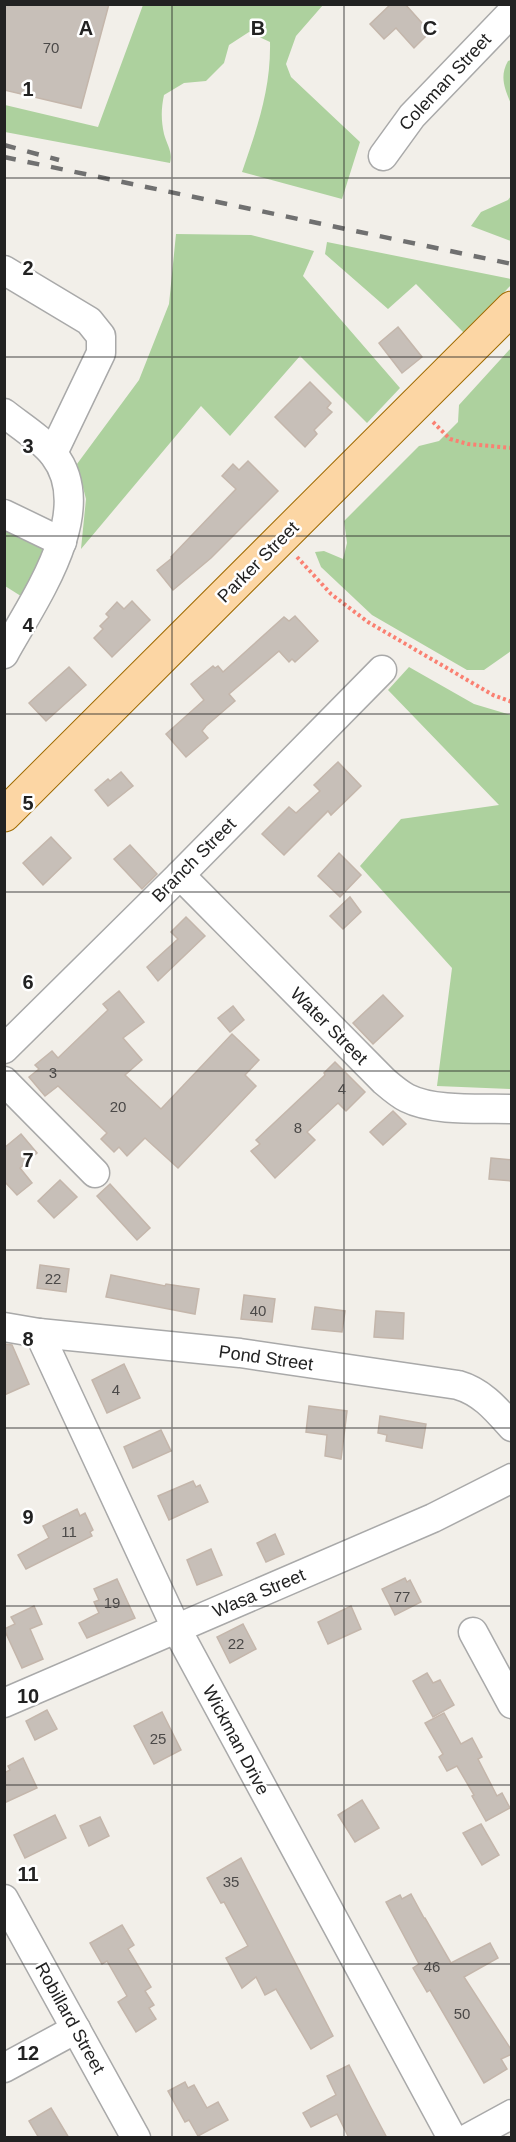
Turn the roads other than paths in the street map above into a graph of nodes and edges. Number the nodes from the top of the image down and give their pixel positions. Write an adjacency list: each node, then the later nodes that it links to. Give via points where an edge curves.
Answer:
1 (512, 12): 2 (street, Coleman Street, via 412,116)
2 (383, 156)
3 (6, 275): 6 (street, via 89,321 101,336 101,353)
4 (512, 308): 11 (main road, Parker Street)
5 (4, 413): 6 (street)
6 (53, 453): 8 (street, via 63,471 69,498)
7 (4, 514): 8 (street)
8 (62, 542): 9 (street)
9 (4, 654)
10 (382, 670): 12 (street, Branch Street)
11 (4, 815)
12 (180, 875): 13 (street, Branch Street); 15 (street, Water Street, via 399,1094 441,1106)
13 (4, 1049)
14 (4, 1081): 16 (street)
15 (512, 1109)
16 (95, 1173)
17 (4, 1327): 18 (street, Pond Street)
18 (39, 1333): 19 (street, Pond Street, via 240,1353 458,1385 488,1400); 21 (street, Wickman Drive)
19 (512, 1427)
20 (512, 1478): 21 (street, Wasa Street, via 433,1518)
21 (176, 1628): 23 (street, Wasa Street); 30 (street, Wickman Drive)
22 (473, 1632): 24 (street)
23 (4, 1703)
24 (512, 1704)
25 (4, 1899): 26 (street, Robillard Street)
26 (76, 2030): 27 (street); 29 (street, Robillard Street)
27 (4, 2068)
28 (506, 2124): 31 (street)
29 (136, 2138)
30 (452, 2138)
31 (468, 2138)

